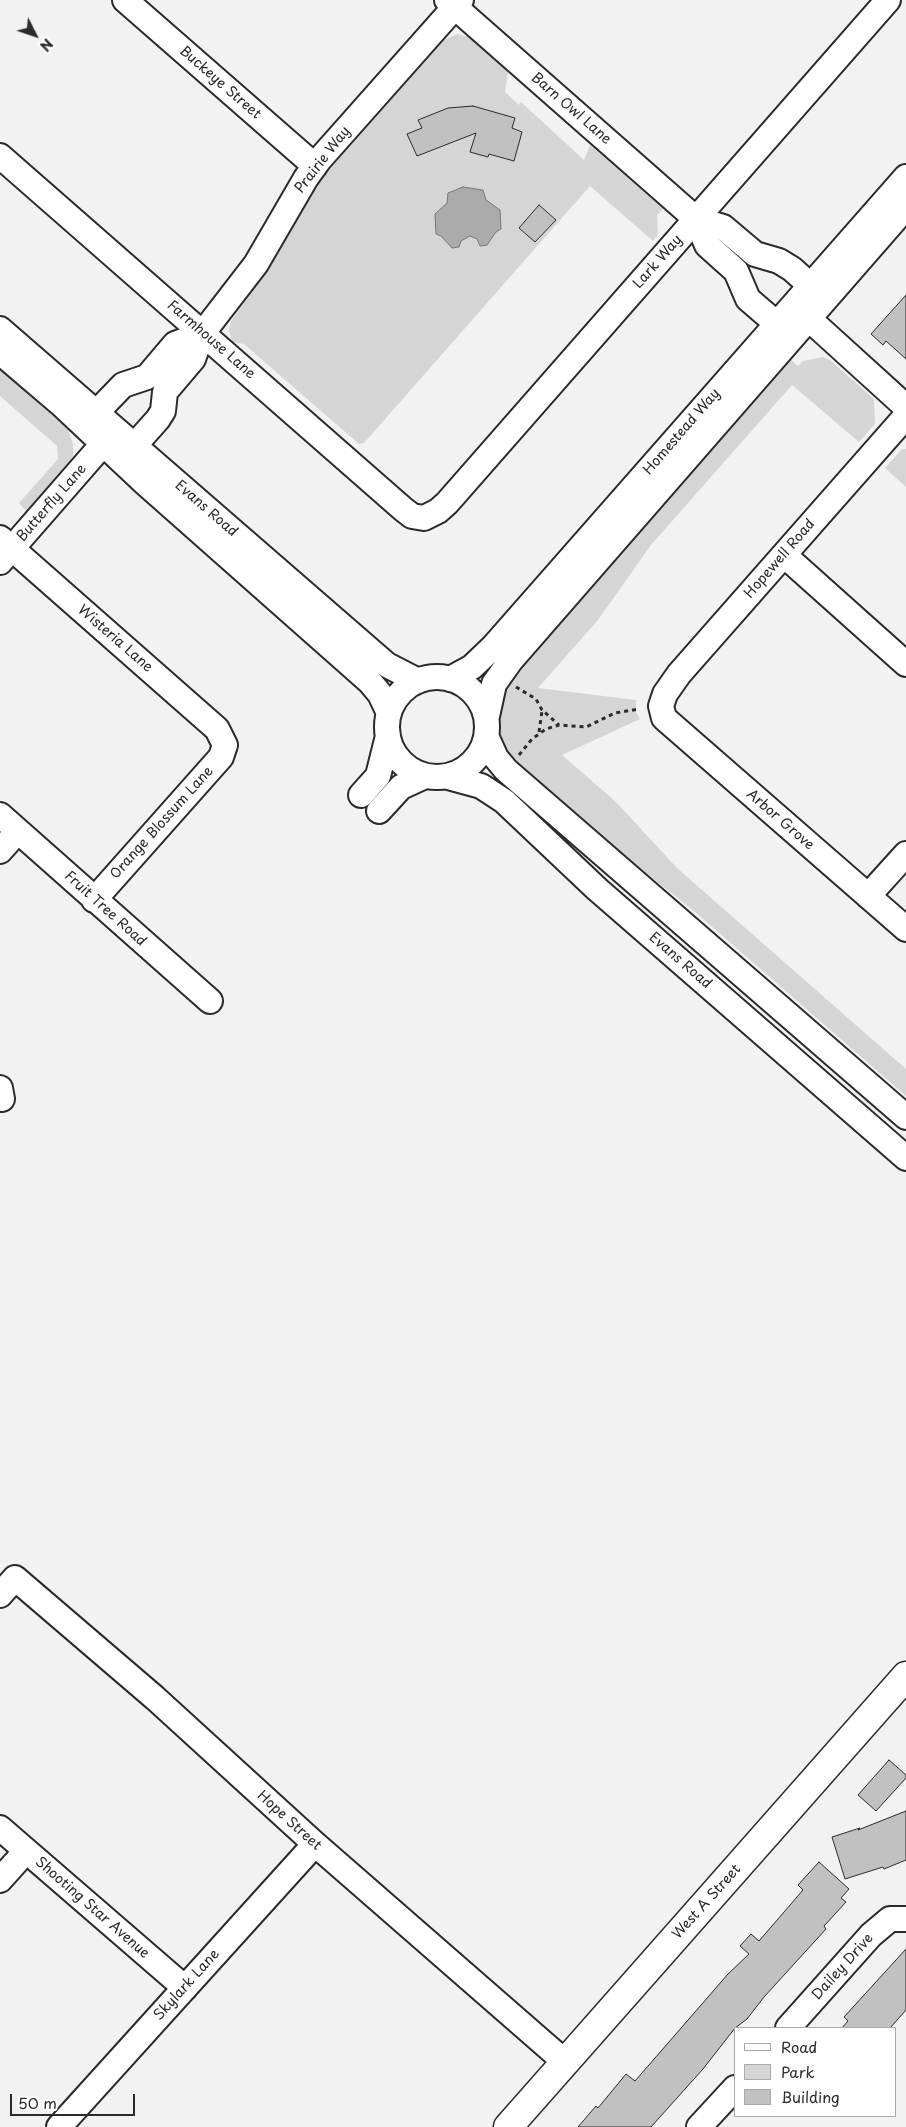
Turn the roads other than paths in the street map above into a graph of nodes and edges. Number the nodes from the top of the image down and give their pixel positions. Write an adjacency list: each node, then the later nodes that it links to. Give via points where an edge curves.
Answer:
1 (125, 0): 5 (street, Buckeye Street)
2 (888, 0): 8 (street, Lark Way)
3 (454, 2): 5 (street, Prairie Way); 8 (street, Barn Owl Lane)
4 (0, 156): 15 (street, Farmhouse Lane)
5 (315, 166): 15 (street, Prairie Way, via 256,264)
6 (906, 177): 11 (street, Homestead Way)
7 (906, 207): 12 (street, Homestead Way)
8 (696, 219): 9 (street, Barn Owl Lane, via 723,227); 10 (street, Barn Owl Lane, via 707,245); 24 (street, Lark Way, via 447,503)
9 (757, 254): 10 (street); 11 (street, Barn Owl Lane, via 779,261)
10 (739, 275): 13 (street, Barn Owl Lane, via 748,299)
11 (811, 286): 12 (street); 13 (street, Homestead Way)
12 (808, 318): 13 (street); 19 (street); 32 (street, Homestead Way, via 510,660 494,684)
13 (777, 324): 28 (street, Homestead Way, via 487,653 472,667)
14 (0, 329): 20 (street, Evans Road)
15 (202, 334): 17 (street, via 175,344); 18 (street, Prairie Way, via 193,359); 24 (street, Farmhouse Lane, via 403,509 412,516)
16 (0, 352): 22 (street, Evans Road)
17 (147, 377): 18 (street); 20 (street, via 123,385)
18 (165, 392): 23 (street, Prairie Way, via 163,411)
19 (906, 407)
20 (96, 413): 22 (street); 23 (street, Evans Road)
21 (906, 416): 26 (street, Hopewell Road)
22 (103, 444): 23 (street); 25 (street, Butterfly Lane); 31 (street, Evans Road, via 370,682 380,694)
23 (134, 446): 29 (street, Evans Road, via 387,665)
24 (424, 518)
25 (4, 550): 33 (street, Wisteria Lane, via 217,729)
26 (784, 555): 27 (street); 30 (street, Hopewell Road)
27 (906, 664)
28 (450, 678): 29 (street); 32 (street, via 470,688 483,706)
29 (418, 681): 31 (street, via 400,694)
30 (650, 708): 39 (street, Arbor Grove)
31 (389, 724): 34 (street, via 391,747 400,761 414,772); 34 (street, via 370,803 401,787)
32 (487, 727): 34 (street, via 483,749 468,767); 43 (street, via 496,758 506,770)
33 (225, 745): 40 (street, Orange Blossum Lane, via 221,756)
34 (436, 776): 44 (street, Evans Road, via 482,786 504,801 597,889)
35 (0, 815): 36 (street, Fruit Tree Road)
36 (18, 831): 37 (street); 40 (street, Fruit Tree Road)
37 (0, 850)
38 (906, 854): 39 (street)
39 (868, 896): 41 (street, Arbor Grove)
40 (94, 900): 42 (street, Fruit Tree Road)
41 (906, 929)
42 (210, 1001)
43 (803, 1027): 44 (street); 45 (street)
44 (783, 1051): 46 (street, Evans Road)
45 (906, 1117)
46 (906, 1158)
47 (8, 1586): 50 (street, Hope Street, via 155,1698)
48 (906, 1676): 56 (main road, West A Street)
49 (0, 1828): 51 (street, Shooting Star Avenue)
50 (315, 1844): 54 (street, Skylark Lane); 56 (street, Hope Street)
51 (26, 1851): 52 (street); 54 (street, Shooting Star Avenue)
52 (0, 1880)
53 (906, 1919): 55 (street, Dailey Drive, via 890,1919 871,1935)
54 (185, 1988): 58 (street, Skylark Lane)
55 (789, 2027)
56 (565, 2062): 59 (main road, West A Street)
57 (734, 2089): 60 (street)
58 (59, 2127)
59 (508, 2127)
60 (699, 2127)

